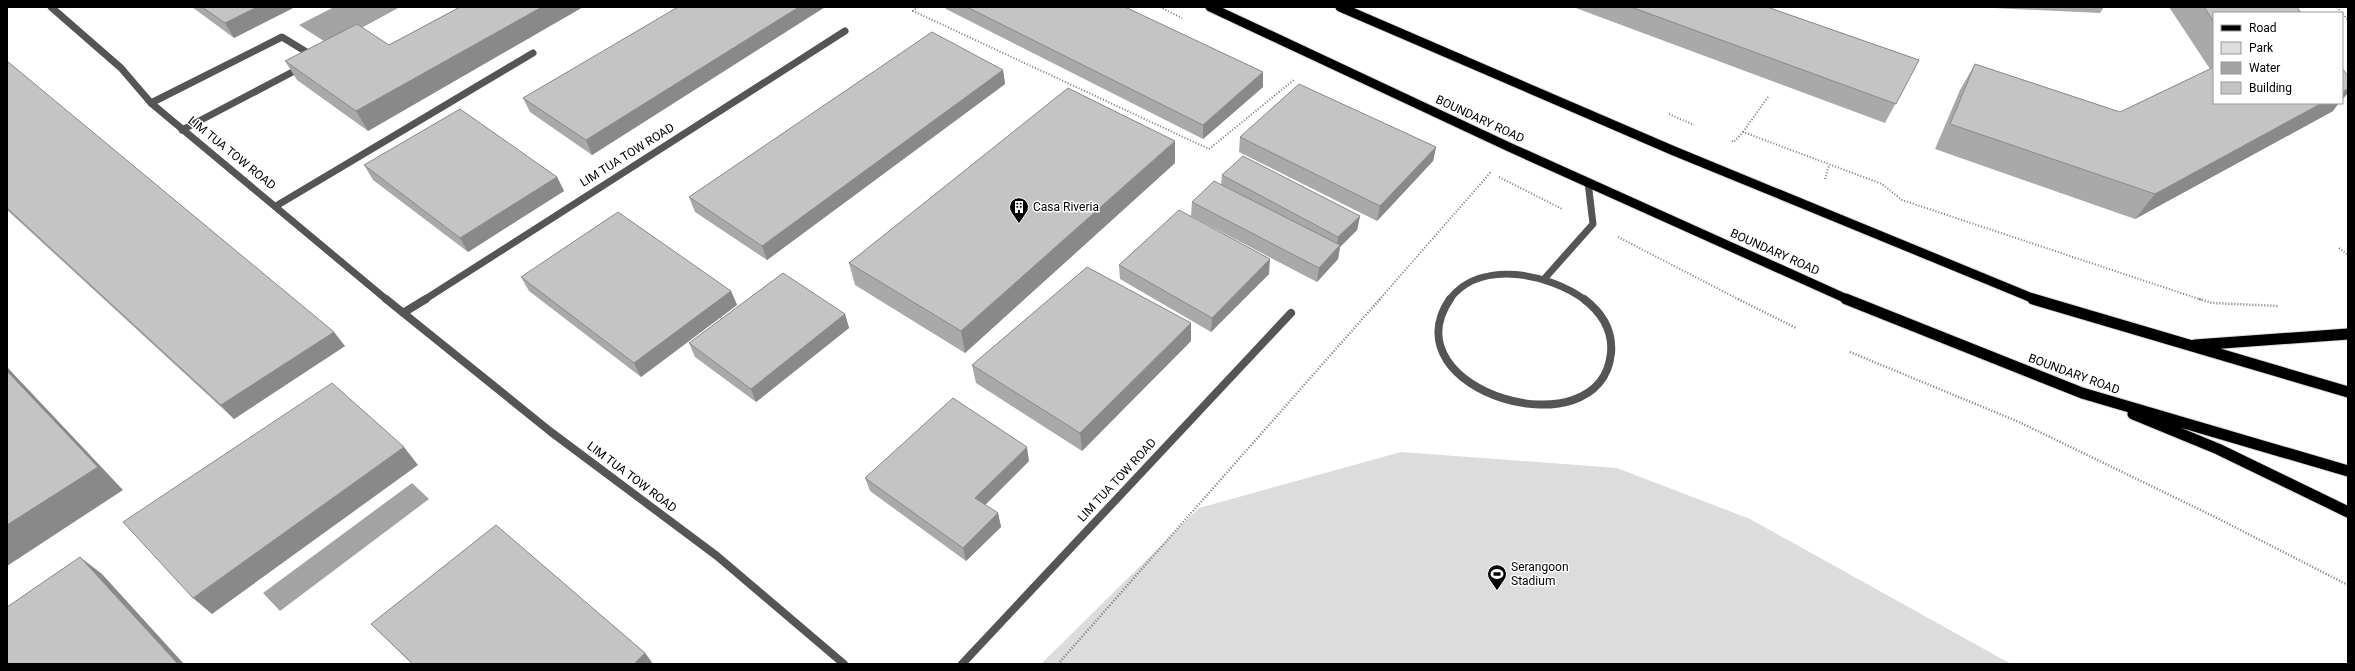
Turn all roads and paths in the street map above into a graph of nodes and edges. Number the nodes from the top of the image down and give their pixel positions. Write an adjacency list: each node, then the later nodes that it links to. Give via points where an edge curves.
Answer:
1 (51, 7): 9 (street, LIM TUA TOW ROAD, via 121,68)
2 (918, 7): 7 (path, via 913,11 1209,149)
3 (1210, 7): 17 (main road, BOUNDARY ROAD, via 1509,148)
4 (1340, 7): 28 (main road, via 1674,152 2028,297)
5 (845, 31): 24 (street, LIM TUA TOW ROAD)
6 (533, 53): 18 (street)
7 (1299, 77)
8 (1768, 97): 13 (path)
9 (151, 103): 12 (street, LIM TUA TOW ROAD); 12 (street, via 282,37 317,59)
10 (1662, 111): 11 (path)
11 (1698, 126)
12 (182, 130): 18 (street, LIM TUA TOW ROAD)
13 (1743, 132): 14 (path, via 1734,142); 15 (path)
14 (1727, 139)
15 (1829, 164): 16 (path); 23 (path, via 1882,184 1902,200 2212,303)
16 (1824, 179)
17 (1588, 182): 19 (street); 31 (main road, BOUNDARY ROAD, via 1845,298)
18 (276, 206): 24 (street, LIM TUA TOW ROAD)
19 (1593, 224): 22 (street); 26 (path); 37 (path, via 1490,173)
20 (2340, 248): 21 (path)
21 (2348, 255)
22 (1545, 278): 22 (street, via 1575,293 1590,304 1605,322 1612,343 1611,364 1601,382 1583,396 1556,405 1526,405 1496,397 1470,383 1449,363 1439,341 1438,319 1448,300 1465,285 1489,276 1516,274)
23 (2283, 307)
24 (403, 313): 35 (street, LIM TUA TOW ROAD, via 551,432 717,556)
25 (1291, 313): 36 (street, LIM TUA TOW ROAD)
26 (1796, 328)
27 (2348, 334): 28 (main road)
28 (2189, 346): 30 (main road)
29 (1850, 352): 34 (path, via 2019,422)
30 (2348, 392)
31 (2082, 393): 32 (main road, BOUNDARY ROAD); 33 (main road, via 2218,449)
32 (2348, 471)
33 (2348, 512)
34 (2348, 585)
35 (844, 664)
36 (962, 664)
37 (1058, 664)

